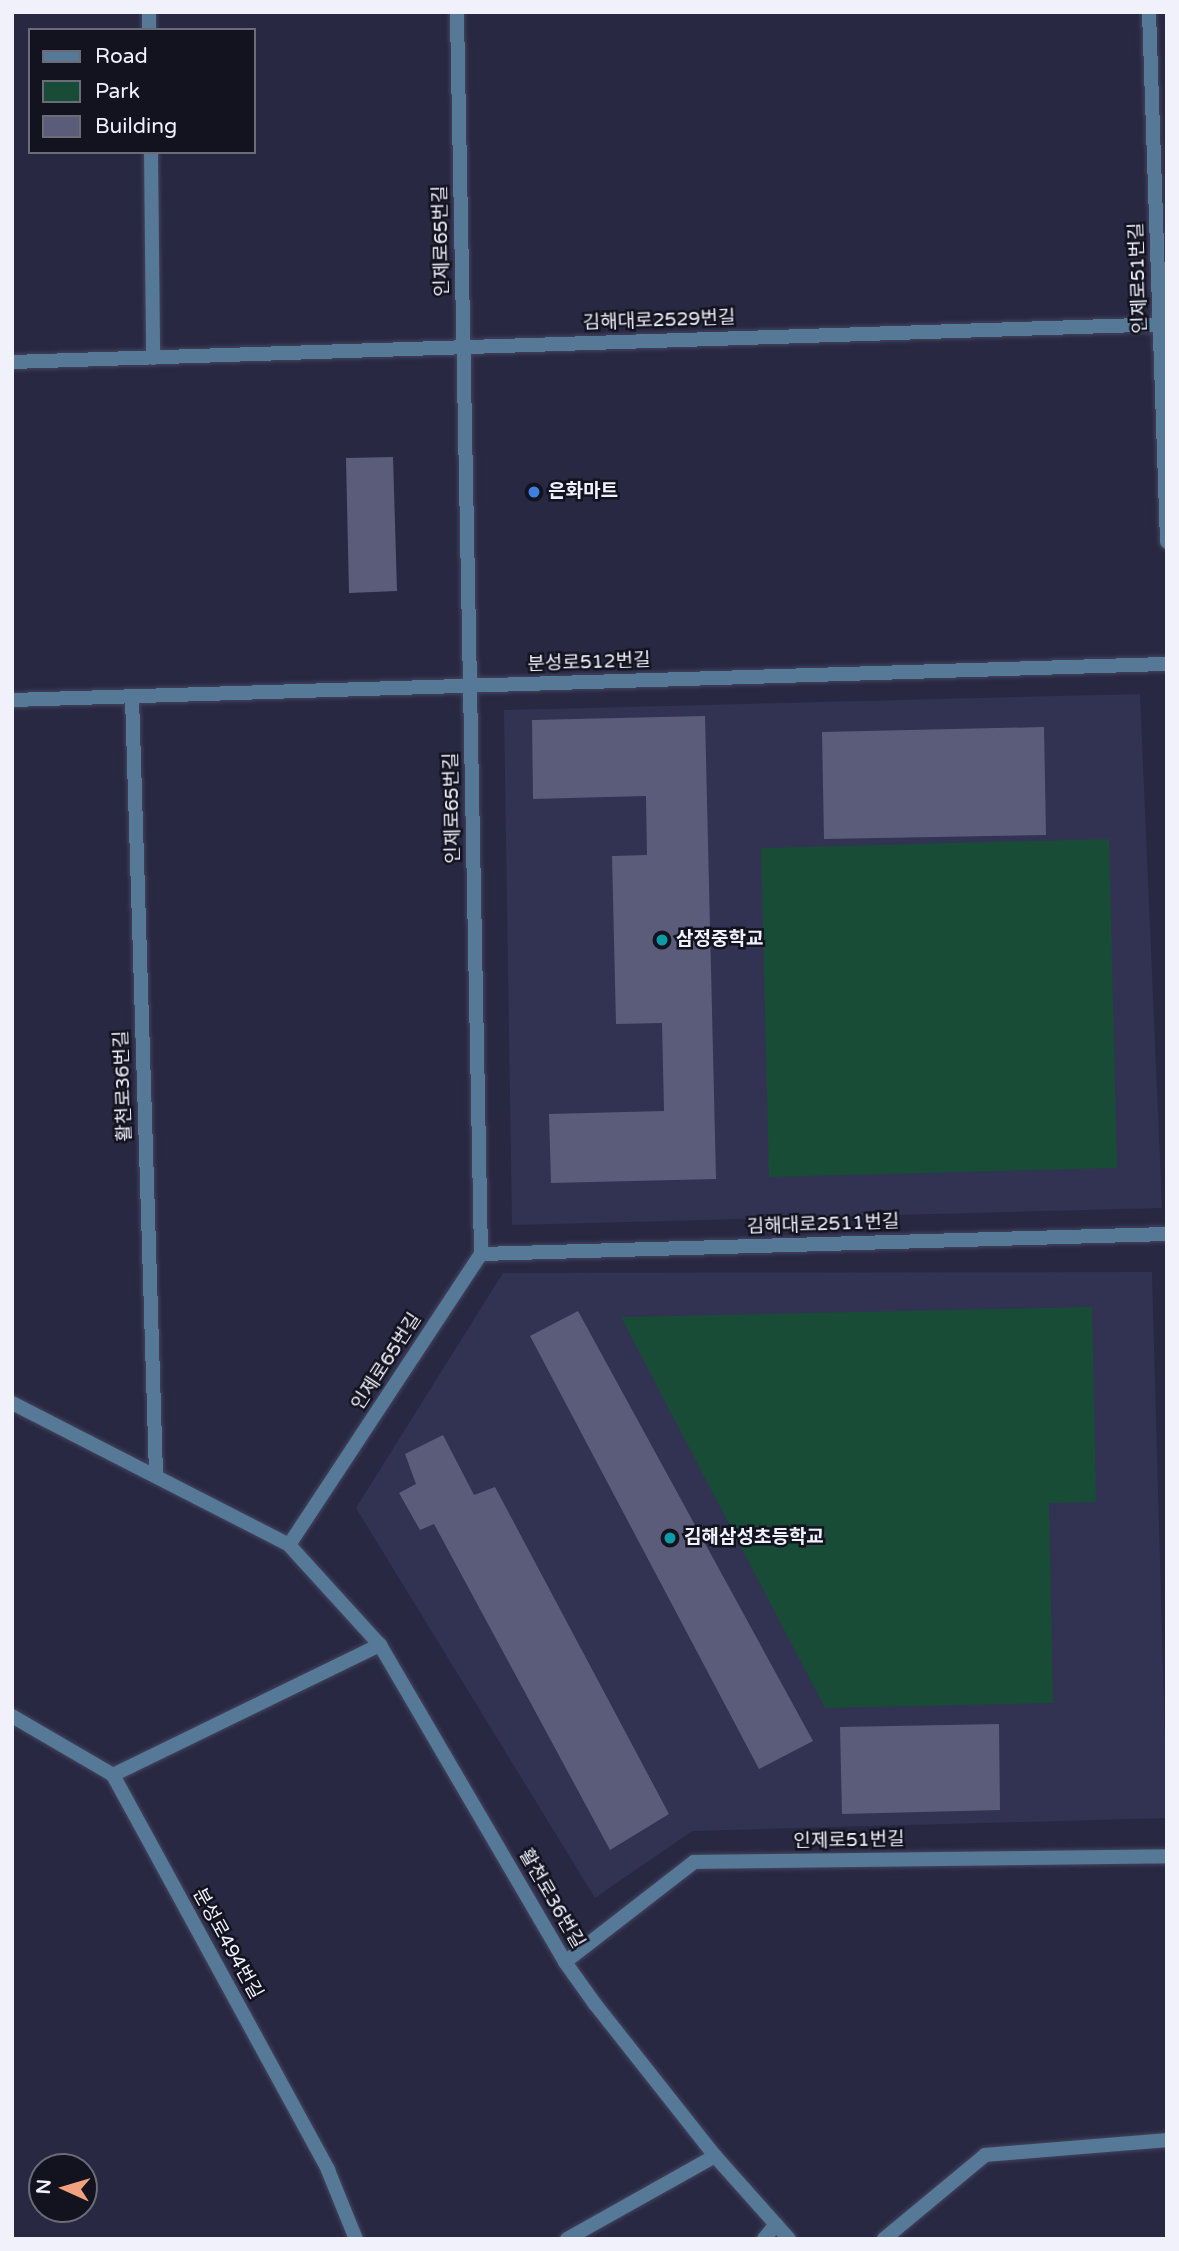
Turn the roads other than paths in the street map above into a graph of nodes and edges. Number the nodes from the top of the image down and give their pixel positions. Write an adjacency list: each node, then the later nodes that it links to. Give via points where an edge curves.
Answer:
1 (457, 12): 5 (street, 인제로65번길)
2 (1149, 12): 4 (street, 인제로51번길)
3 (150, 154): 6 (street)
4 (1163, 324): 5 (street, 김해대로2529번길); 8 (street, 인제로51번길)
5 (463, 347): 6 (street, 김해대로2529번길); 10 (street, 인제로65번길)
6 (153, 358): 7 (street, 김해대로2529번길)
7 (12, 362)
8 (1167, 542)
9 (1167, 664): 10 (street, 분성로512번길)
10 (470, 686): 11 (street, 분성로512번길); 14 (street, 인제로65번길)
11 (132, 697): 12 (street, 분성로512번길); 16 (street, 활천로36번길)
12 (12, 700)
13 (1167, 1234): 14 (street, 김해대로2511번길)
14 (481, 1254): 17 (street, 인제로65번길)
15 (12, 1403): 16 (street, 활천로36번길)
16 (156, 1475): 17 (street, 활천로36번길)
17 (289, 1545): 18 (street, 활천로36번길)
18 (380, 1645): 20 (street); 22 (street, 활천로36번길)
19 (12, 1716): 20 (street)
20 (113, 1775): 26 (street, 분성로494번길, via 328,2170)
21 (1167, 1856): 22 (street, 인제로51번길, via 694,1862)
22 (565, 1962): 24 (street, 활천로36번길)
23 (1167, 2140): 30 (street, via 985,2155)
24 (715, 2156): 25 (street, 활천로36번길); 27 (street)
25 (776, 2224): 28 (street); 29 (street, 활천로36번길)
26 (356, 2239)
27 (567, 2239)
28 (764, 2239)
29 (789, 2239)
30 (884, 2239)

